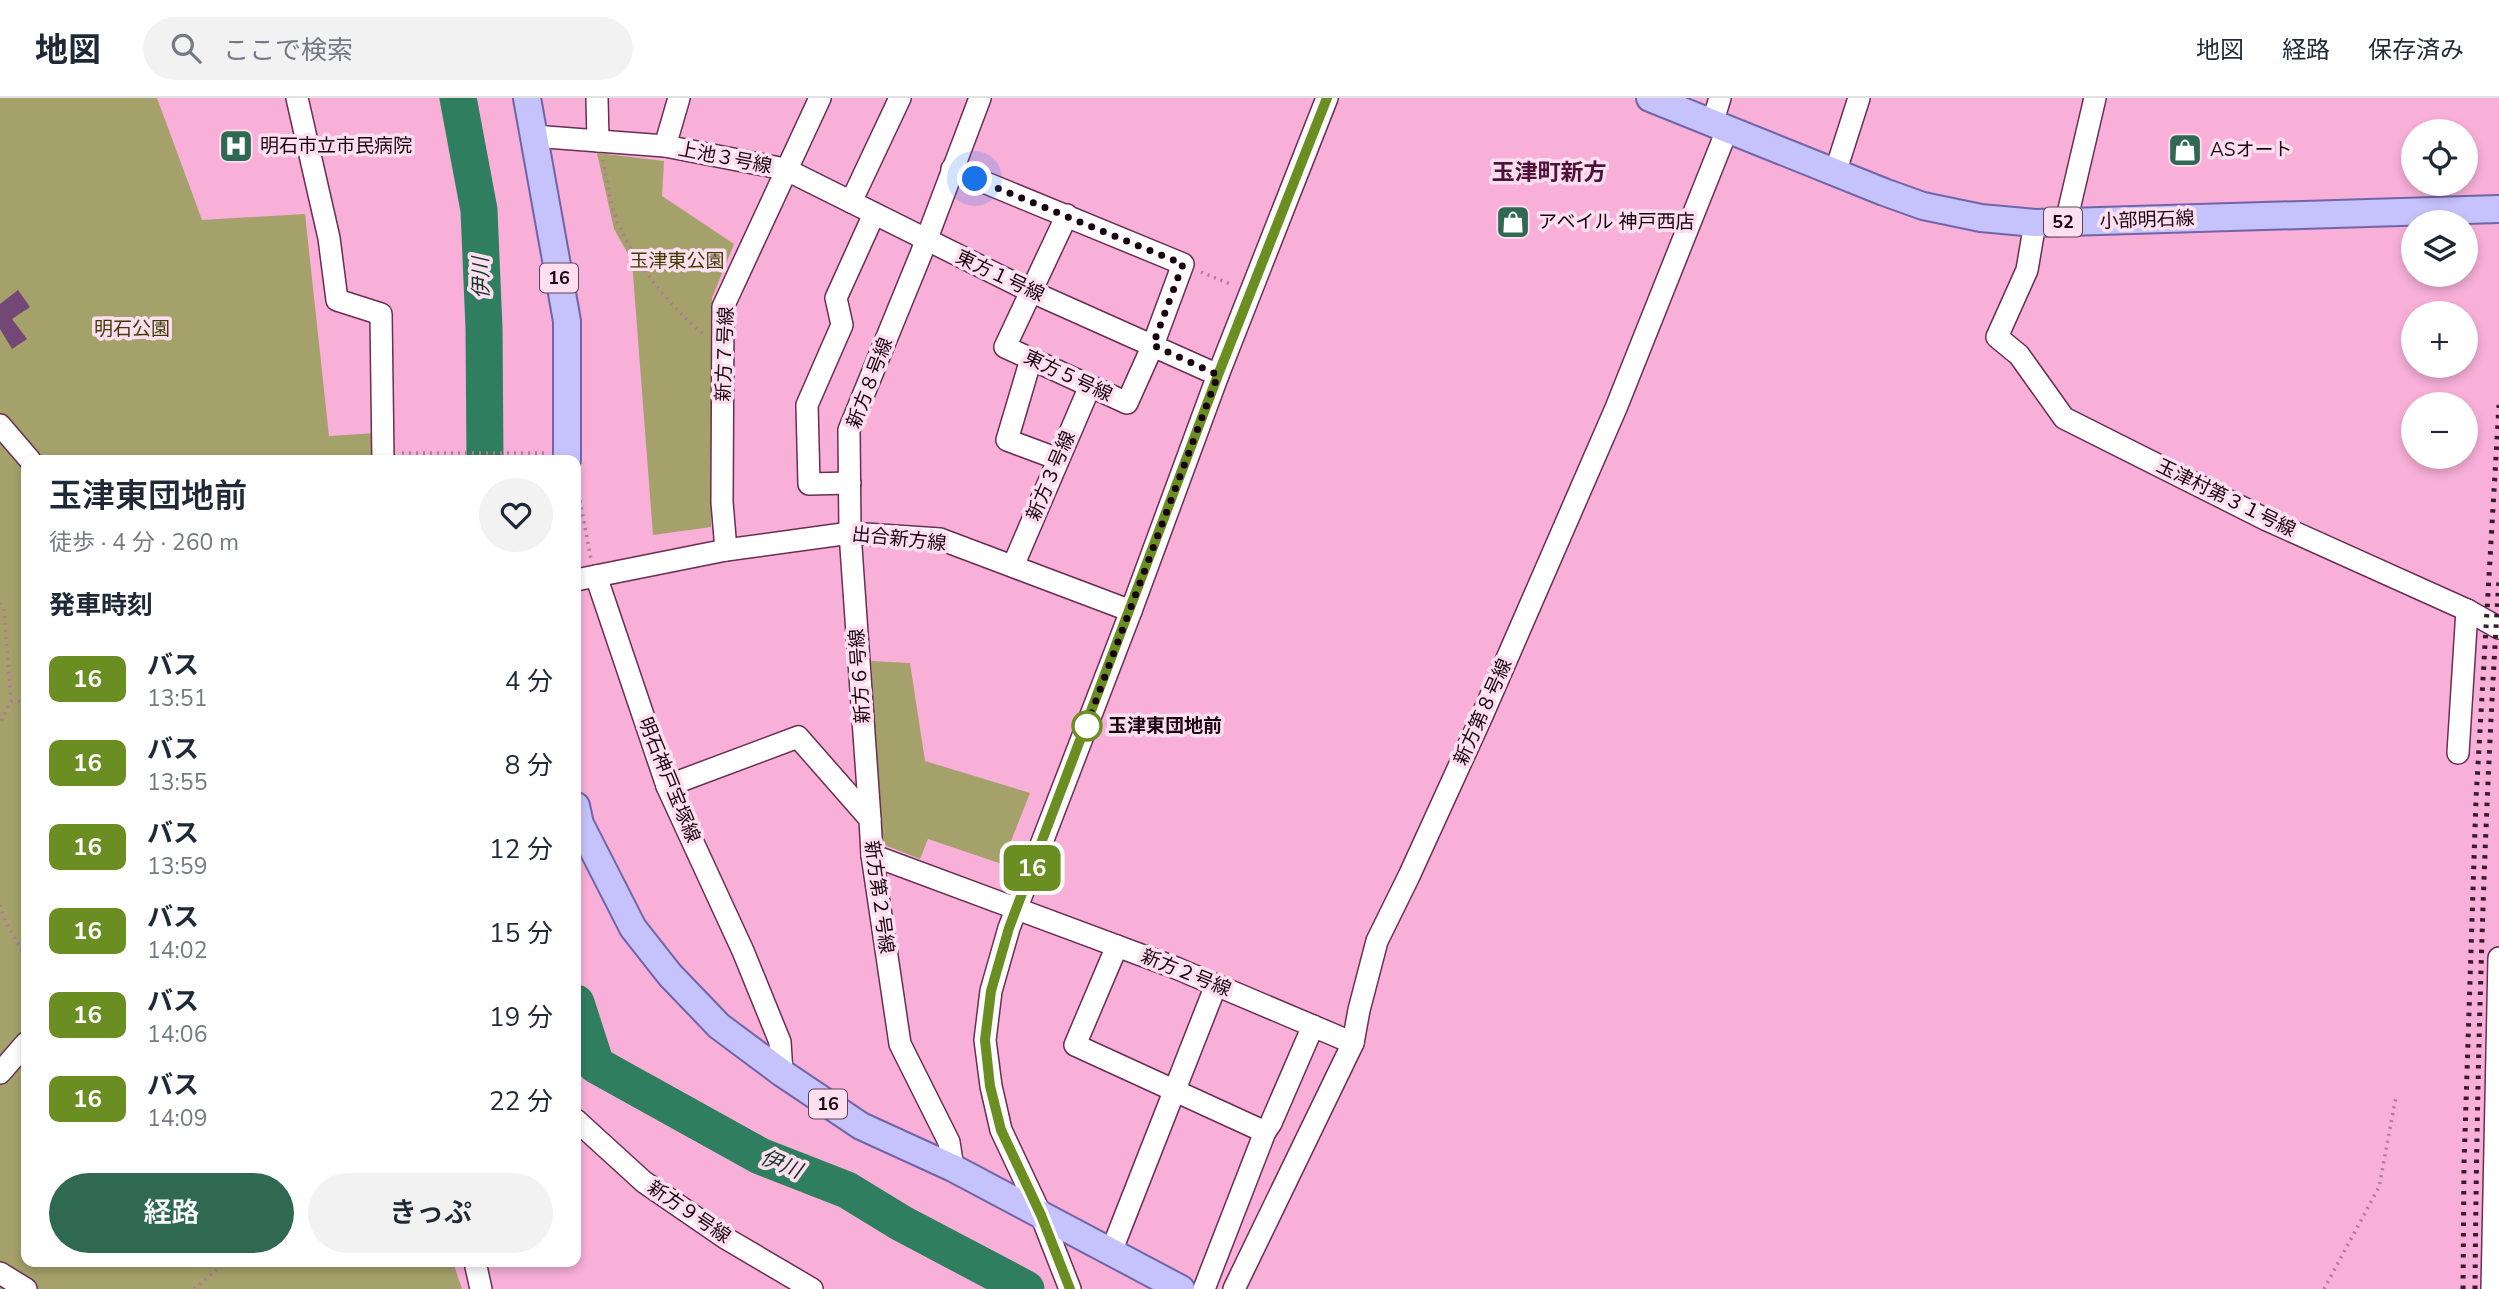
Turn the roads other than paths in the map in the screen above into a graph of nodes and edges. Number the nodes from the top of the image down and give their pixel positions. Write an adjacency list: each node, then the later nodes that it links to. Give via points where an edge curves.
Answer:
1 (297, 98): 34 (street, via 329,238 337,300 381,314)
2 (527, 98): 14 (main road, 16)
3 (597, 98): 15 (street)
4 (679, 98): 16 (street)
5 (820, 98): 17 (street, 新方７号線)
6 (900, 98): 20 (street)
7 (980, 98): 18 (street, 新方８号線)
8 (1327, 98): 30 (street)
9 (1650, 98): 13 (main road, 小部明石線 / 52)
10 (1720, 98): 13 (street, 新方第８号線)
11 (1859, 98): 19 (street)
12 (2095, 98): 24 (street)
13 (1720, 127): 19 (main road, 小部明石線 / 52); 55 (street, 新方第８号線, via 1616,408 1482,716 1377,941)
14 (533, 136): 15 (street, 上池３号線); 35 (main road, 16, via 567,321)
15 (598, 141): 16 (street, 上池３号線)
16 (665, 146): 17 (street, 上池３号線)
17 (785, 169): 20 (street, 東方１号線); 39 (street, 新方７号線, via 723,307)
18 (952, 169): 23 (street); 26 (street, 新方８号線)
19 (1835, 173): 25 (main road, 小部明石線 / 52, via 1923,206)
20 (851, 202): 22 (street, 東方１号線)
21 (2499, 209): 24 (main road, 小部明石線 / 52)
22 (874, 214): 26 (street, 東方１号線); 37 (street, via 835,298 842,325 807,405 809,484)
23 (1067, 215): 27 (street, 東方５号線); 28 (street, 東方５号線, via 1183,264)
24 (2066, 222): 25 (main road, 小部明石線 / 52)
25 (2035, 223): 42 (street, 玉津村第３１号線, via 2027,270 1997,337 2020,355 2064,418 2267,520)
26 (925, 240): 27 (street, 東方１号線); 37 (street, 新方８号線, via 849,430)
27 (1030, 291): 28 (street, 東方１号線); 29 (street, 東方５号線, via 1005,347)
28 (1153, 345): 30 (street, 東方１号線); 31 (street, 東方５号線, via 1127,403)
29 (1031, 359): 31 (street, 東方５号線); 36 (street, via 1007,440)
30 (1218, 375): 43 (street)
31 (1090, 386): 36 (street, 新方３号線)
32 (0, 425): 33 (street)
33 (26, 455)
34 (383, 455)
35 (567, 455)
36 (1058, 459): 40 (street, 新方３号線)
37 (850, 483): 38 (street, 新方８号線)
38 (850, 533): 39 (street, 出合新方線); 40 (street, 出合新方線, via 940,540); 47 (street, 新方６号線)
39 (726, 550): 41 (street, 出合新方線)
40 (1013, 566): 43 (street, 出合新方線)
41 (586, 578): 46 (street, 明石神戸宝塚線)
42 (2467, 610): 44 (street); 45 (street)
43 (1131, 611): 50 (street)
44 (2499, 628)
45 (2458, 753)
46 (667, 786): 47 (street, 新方第２号線, via 797,737); 58 (street, 明石神戸宝塚線, via 780,1042)
47 (870, 819): 49 (street, 新方第２号線)
48 (581, 826): 58 (main road, 16, via 634,928 670,975 719,1026)
49 (872, 855): 50 (street, 新方２号線); 62 (street, 新方第２号線, via 900,1044 949,1142)
50 (1016, 909): 51 (street, 新方２号線); 63 (street, via 991,991 985,1040 1001,1130)
51 (1117, 946): 53 (street, 新方２号線); 59 (street, via 1075,1045)
52 (2499, 958): 74 (street)
53 (1216, 985): 54 (street, 新方２号線); 59 (street)
54 (1313, 1026): 55 (street, 新方２号線); 61 (street)
55 (1353, 1043): 68 (street, 新方第８号線)
56 (21, 1049): 57 (street)
57 (0, 1073)
58 (782, 1073): 62 (main road, 16, via 861,1126)
59 (1173, 1091): 61 (street); 64 (street)
60 (581, 1125): 67 (street, 新方９号線, via 644,1182)
61 (1265, 1132): 73 (street)
62 (953, 1168): 63 (main road, 16)
63 (1041, 1215): 64 (main road, 16); 71 (street)
64 (1111, 1252): 72 (main road, 16)
65 (476, 1267): 70 (street)
66 (0, 1273): 69 (street)
67 (805, 1287)
68 (1239, 1288)
69 (26, 1289)
70 (481, 1289)
71 (1070, 1289)
72 (1181, 1289)
73 (1204, 1289)
74 (2492, 1289)

